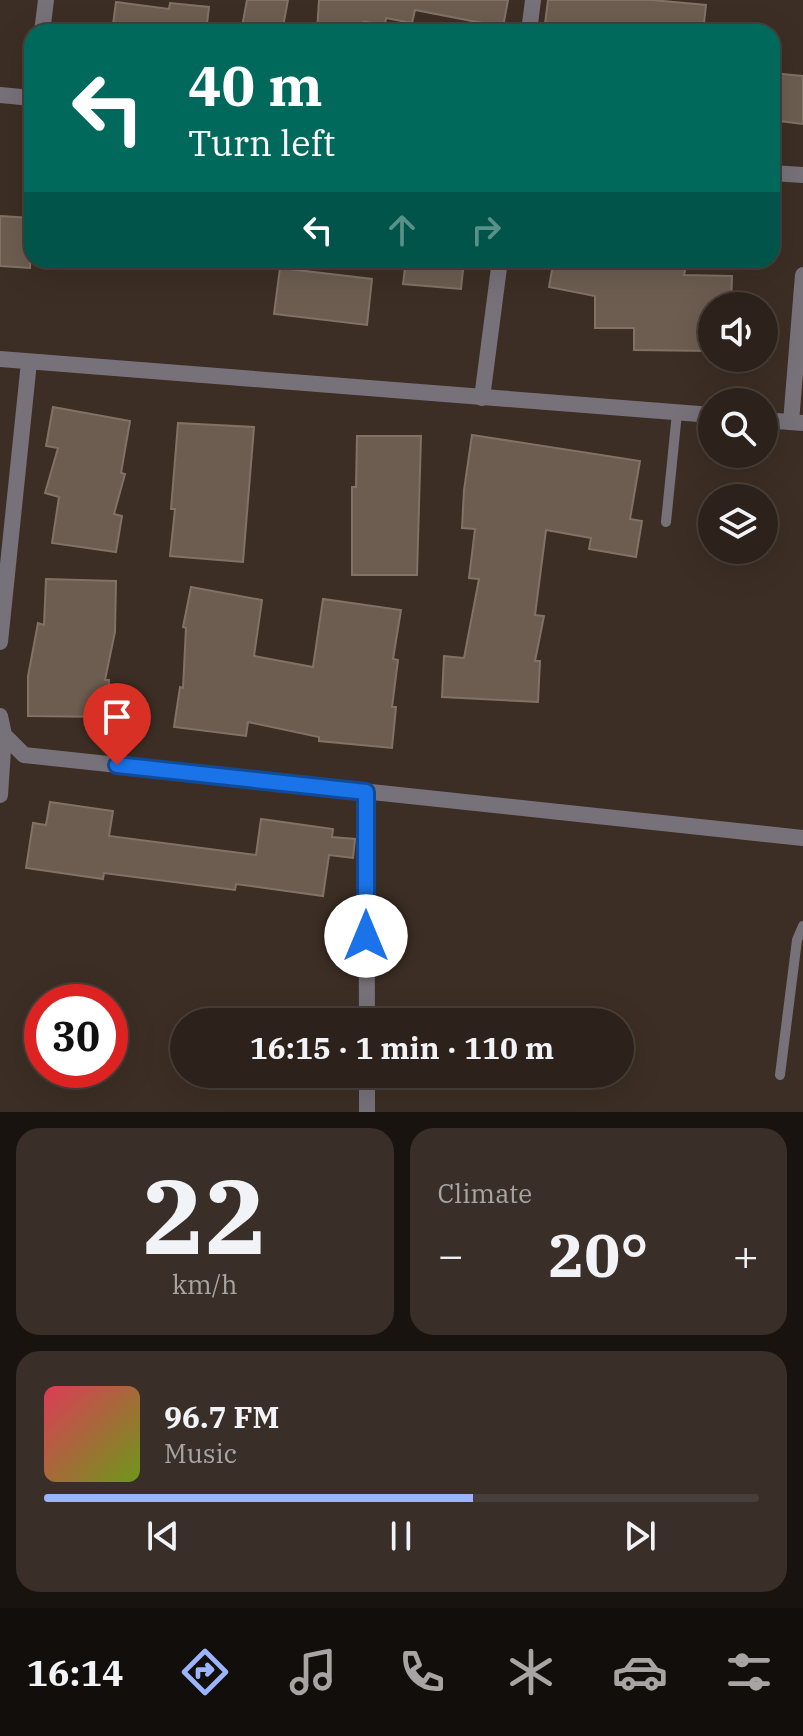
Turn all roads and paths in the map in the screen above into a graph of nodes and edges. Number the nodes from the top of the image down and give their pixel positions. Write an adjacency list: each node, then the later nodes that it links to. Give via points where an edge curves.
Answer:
1 (46, 0): 3 (street)
2 (533, 0): 4 (street)
3 (43, 24)
4 (530, 24)
5 (0, 95): 6 (street)
6 (24, 97)
7 (780, 174): 8 (street)
8 (803, 175)
9 (499, 268): 13 (street)
10 (803, 275): 16 (street)
11 (0, 359): 12 (street)
12 (29, 362): 13 (street); 18 (street)
13 (482, 398): 14 (street)
14 (677, 413): 15 (street); 17 (lane)
15 (698, 414)
16 (797, 422)
17 (666, 522)
18 (0, 642)
19 (0, 716): 20 (street)
20 (4, 735): 21 (street, via 24,755); 22 (street)
21 (366, 792): 23 (street); 25 (street)
22 (0, 795)
23 (803, 838)
24 (803, 926): 26 (lane)
25 (367, 1008)
26 (780, 1075)
27 (367, 1088): 28 (street)
28 (367, 1112)

